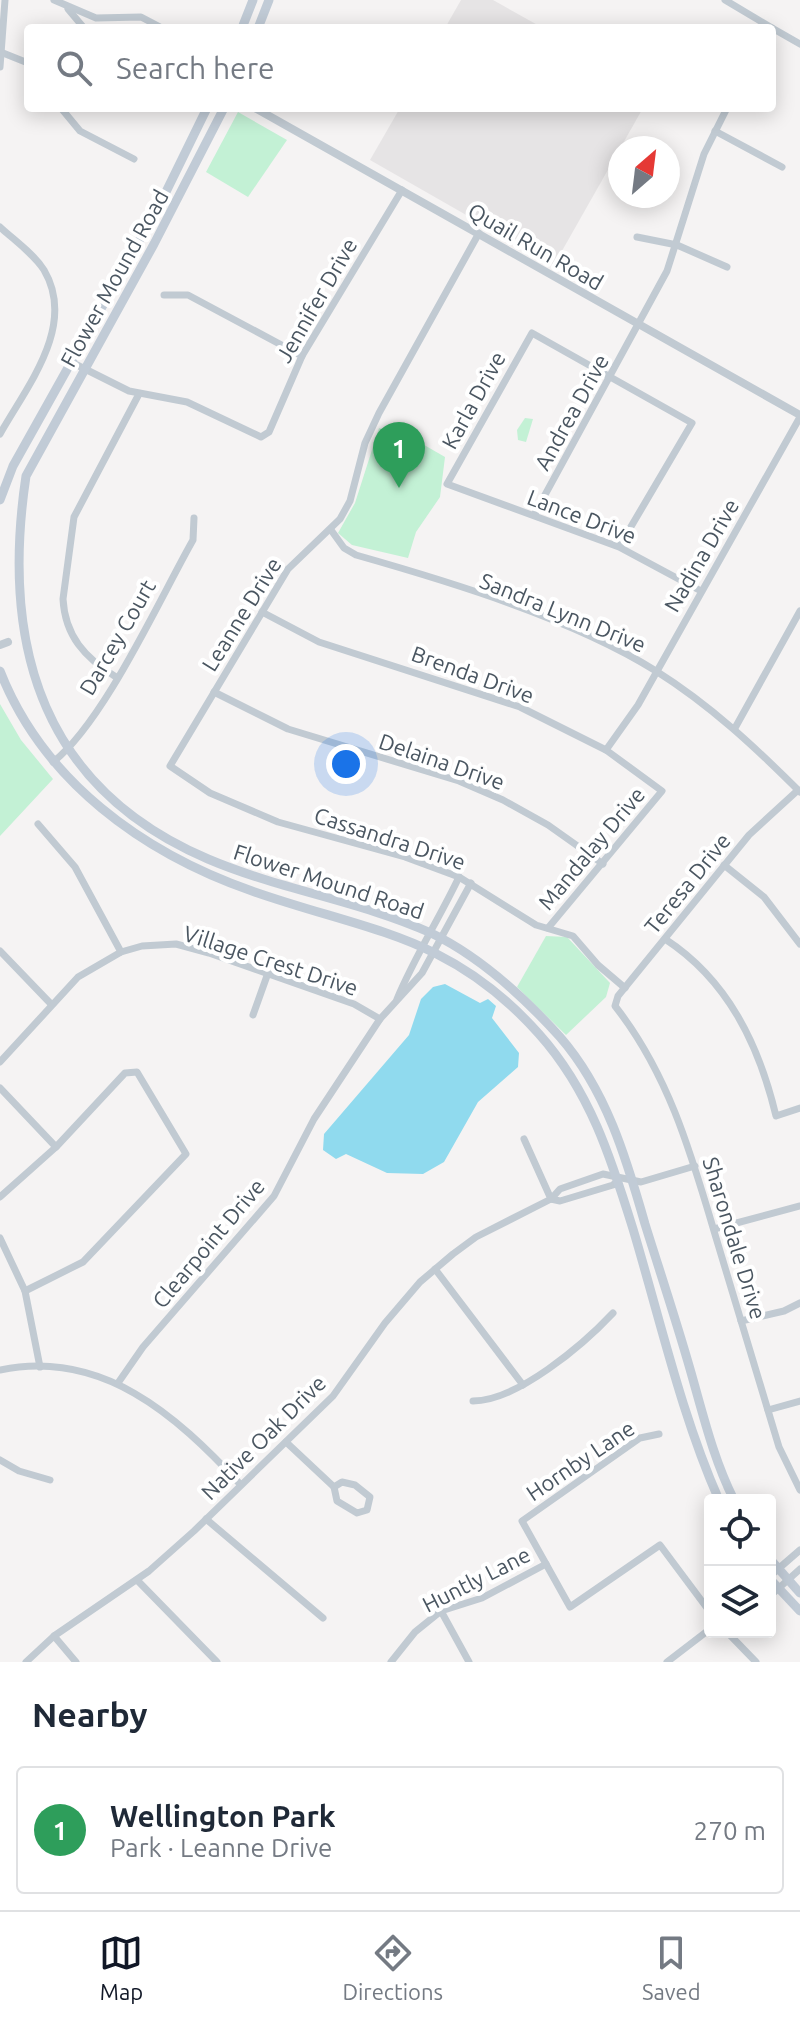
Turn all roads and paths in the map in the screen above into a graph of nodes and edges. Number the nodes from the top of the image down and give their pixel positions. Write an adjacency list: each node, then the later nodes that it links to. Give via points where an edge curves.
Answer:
1 (5, 0): 16 (street)
2 (54, 0): 6 (street)
3 (253, 0): 11 (main road)
4 (269, 0): 12 (main road)
5 (725, 0): 13 (street)
6 (67, 7): 7 (street); 8 (street)
7 (96, 18): 9 (street); 10 (street, via 141,17)
8 (82, 24)
9 (89, 24)
10 (154, 24)
11 (244, 24)
12 (260, 24)
13 (766, 24)
14 (776, 30): 15 (street)
15 (800, 44)
16 (3, 53): 17 (street); 18 (street)
17 (24, 61)
18 (0, 67)
19 (64, 112): 25 (street, via 80,131)
20 (205, 112): 36 (main road, Flower Mound Road)
21 (222, 112): 37 (main road, Flower Mound Road)
22 (262, 112): 27 (street, Quail Run Road)
23 (725, 112): 24 (street, Andrea Drive)
24 (715, 131): 26 (street); 31 (street, Andrea Drive)
25 (134, 159)
26 (782, 167)
27 (402, 190): 29 (street, Quail Run Road); 35 (street, Jennifer Drive)
28 (0, 227): 41 (street, via 42,268 54,305 49,346)
29 (479, 233): 34 (street, Quail Run Road); 47 (street, Leanne Drive, via 379,413 350,501)
30 (637, 237): 31 (street)
31 (677, 245): 32 (street); 34 (street, Andrea Drive)
32 (727, 267)
33 (164, 295): 35 (street, via 188,295)
34 (640, 326): 38 (street, Andrea Drive); 40 (street, Quail Run Road)
35 (302, 356): 39 (street, Jennifer Drive, via 269,432 261,437 187,402)
36 (71, 362): 37 (street); 43 (main road, Flower Mound Road)
37 (84, 369): 39 (street); 46 (main road, Flower Mound Road, via 26,476)
38 (611, 378): 42 (street, Karla Drive, via 532,333); 44 (street, Andrea Drive); 48 (street, via 692,423)
39 (139, 394): 57 (street, via 78,508 69,535 63,599 75,641 86,657)
40 (800, 416): 49 (street, Nadina Drive)
41 (0, 434)
42 (447, 484): 44 (street, Lance Drive)
43 (0, 500)
44 (534, 515): 48 (street, Lance Drive)
45 (194, 518): 57 (street, Darcey Court, via 193,540)
46 (9, 525)
47 (331, 530): 51 (street, Leanne Drive, via 300,554); 56 (street, Sandra Lynn Drive, via 356,555 517,608)
48 (619, 547): 49 (street, Lance Drive)
49 (701, 591): 56 (street, Nadina Drive)
50 (800, 611): 60 (street)
51 (262, 612): 58 (street, Leanne Drive); 61 (street, Brenda Drive, via 319,642 520,707)
52 (5, 630): 53 (main road)
53 (4, 643): 54 (main road)
54 (11, 657)
55 (0, 671): 63 (main road, Flower Mound Road, via 10,697)
56 (656, 671): 60 (street, Sandra Lynn Drive); 61 (street, Nadina Drive)
57 (116, 677): 62 (street, Darcey Court, via 84,731)
58 (214, 692): 64 (street, Leanne Drive); 68 (street, Delaina Drive, via 288,729 459,781 503,800)
59 (26, 699): 62 (main road, Flower Mound Road)
60 (735, 728): 66 (street, Sandra Lynn Drive)
61 (606, 750): 65 (street, Brenda Drive)
62 (62, 755): 63 (street, Darcey Court); 73 (main road, Flower Mound Road, via 121,808 205,858)
63 (52, 763): 76 (main road, Flower Mound Road, via 119,823 203,872)
64 (170, 766): 70 (street, Cassandra Drive, via 210,793 278,822)
65 (662, 791): 68 (street, Mandalay Drive)
66 (799, 791): 69 (street, Teresa Drive, via 771,811)
67 (38, 824): 79 (street, via 75,867)
68 (603, 864): 72 (street, Mandalay Drive)
69 (724, 865): 74 (street, Teresa Drive); 77 (street, via 764,897)
70 (459, 877): 71 (street, Cassandra Drive); 73 (street, Clearpoint Drive)
71 (471, 883): 72 (street, Cassandra Drive); 75 (street, Clearpoint Drive)
72 (548, 928): 82 (street, Cassandra Drive, via 573,936)
73 (432, 934): 75 (main road, Flower Mound Road); 76 (street, Clearpoint Drive)
74 (665, 939): 82 (street, Teresa Drive); 90 (street, via 699,964 732,1005 756,1052 776,1116)
75 (443, 940): 80 (street, Clearpoint Drive); 94 (main road, Flower Mound Road, via 499,977 579,1061 598,1091)
76 (421, 944): 80 (main road, Flower Mound Road); 83 (street, Clearpoint Drive)
77 (800, 944)
78 (0, 951): 84 (street)
79 (121, 952): 81 (street, Village Crest Drive, via 176,944); 84 (street, Village Crest Drive, via 78,977)
80 (435, 952): 83 (street, Clearpoint Drive); 95 (main road, Flower Mound Road, via 478,978 541,1035 586,1100)
81 (268, 973): 86 (street); 87 (street, Village Crest Drive)
82 (625, 988): 85 (street, Teresa Drive)
83 (396, 1001): 87 (street, Clearpoint Drive)
84 (51, 1004): 88 (street, Village Crest Drive)
85 (615, 1006): 93 (street, Sharondale Drive, via 670,1095)
86 (253, 1015)
87 (380, 1019): 108 (street, Clearpoint Drive, via 306,1131 274,1196)
88 (0, 1062)
89 (0, 1088): 92 (street)
90 (800, 1108)
91 (524, 1139): 97 (street)
92 (56, 1147): 96 (street); 102 (street, via 125,1073 137,1072 186,1154 83,1262)
93 (695, 1166): 94 (street, Native Oak Drive, via 641,1182); 99 (street, Sharondale Drive)
94 (632, 1179): 95 (street, Native Oak Drive); 121 (main road, Flower Mound Road, via 707,1435)
95 (618, 1180): 97 (street, Native Oak Drive, via 560,1201); 97 (street, Native Oak Drive, via 603,1174 560,1189); 120 (main road, Flower Mound Road)
96 (0, 1197)
97 (551, 1199): 101 (street, Native Oak Drive, via 476,1237)
98 (800, 1206): 99 (street)
99 (714, 1229): 105 (street, Sharondale Drive)
100 (0, 1238): 102 (street)
101 (435, 1269): 109 (street); 114 (street, Native Oak Drive, via 385,1323 333,1396)
102 (25, 1291): 106 (street)
103 (800, 1303): 105 (street)
104 (613, 1313): 109 (street)
105 (741, 1321): 112 (street, Sharondale Drive)
106 (40, 1367): 107 (street); 108 (street, via 90,1372)
107 (0, 1370)
108 (118, 1383): 117 (street, via 177,1421)
109 (523, 1385): 110 (street, via 491,1401)
110 (473, 1401)
111 (800, 1401): 112 (street)
112 (768, 1410): 119 (street, Sharondale Drive)
113 (659, 1434): 124 (street, Hornby Lane, via 640,1438 522,1521)
114 (286, 1442): 117 (street, Native Oak Drive); 118 (street)
115 (0, 1460): 116 (street)
116 (50, 1480)
117 (240, 1484): 122 (street, Native Oak Drive)
118 (334, 1487): 118 (street, via 337,1501 350,1512 362,1513 371,1505 370,1497 355,1485 342,1482)
119 (800, 1490)
120 (717, 1494)
121 (732, 1494)
122 (206, 1519): 129 (street, Native Oak Drive); 137 (street)
123 (800, 1550): 126 (street)
124 (546, 1564): 134 (street, via 570,1607 660,1545); 135 (street, Huntly Lane, via 482,1598)
125 (776, 1566): 126 (main road)
126 (779, 1569): 128 (street); 130 (main road)
127 (800, 1569): 130 (street)
128 (776, 1572)
129 (137, 1580): 139 (street, Native Oak Drive); 143 (street)
130 (788, 1580): 131 (street); 132 (main road)
131 (776, 1591)
132 (800, 1593)
133 (776, 1594): 136 (main road)
134 (704, 1604)
135 (441, 1611): 144 (street, Huntly Lane); 145 (street)
136 (800, 1611)
137 (323, 1618)
138 (704, 1634): 146 (street)
139 (54, 1636): 141 (street, Native Oak Drive); 142 (street)
140 (733, 1638): 147 (street)
141 (26, 1662)
142 (76, 1662)
143 (217, 1662)
144 (391, 1662)
145 (469, 1662)
146 (667, 1662)
147 (756, 1662)

